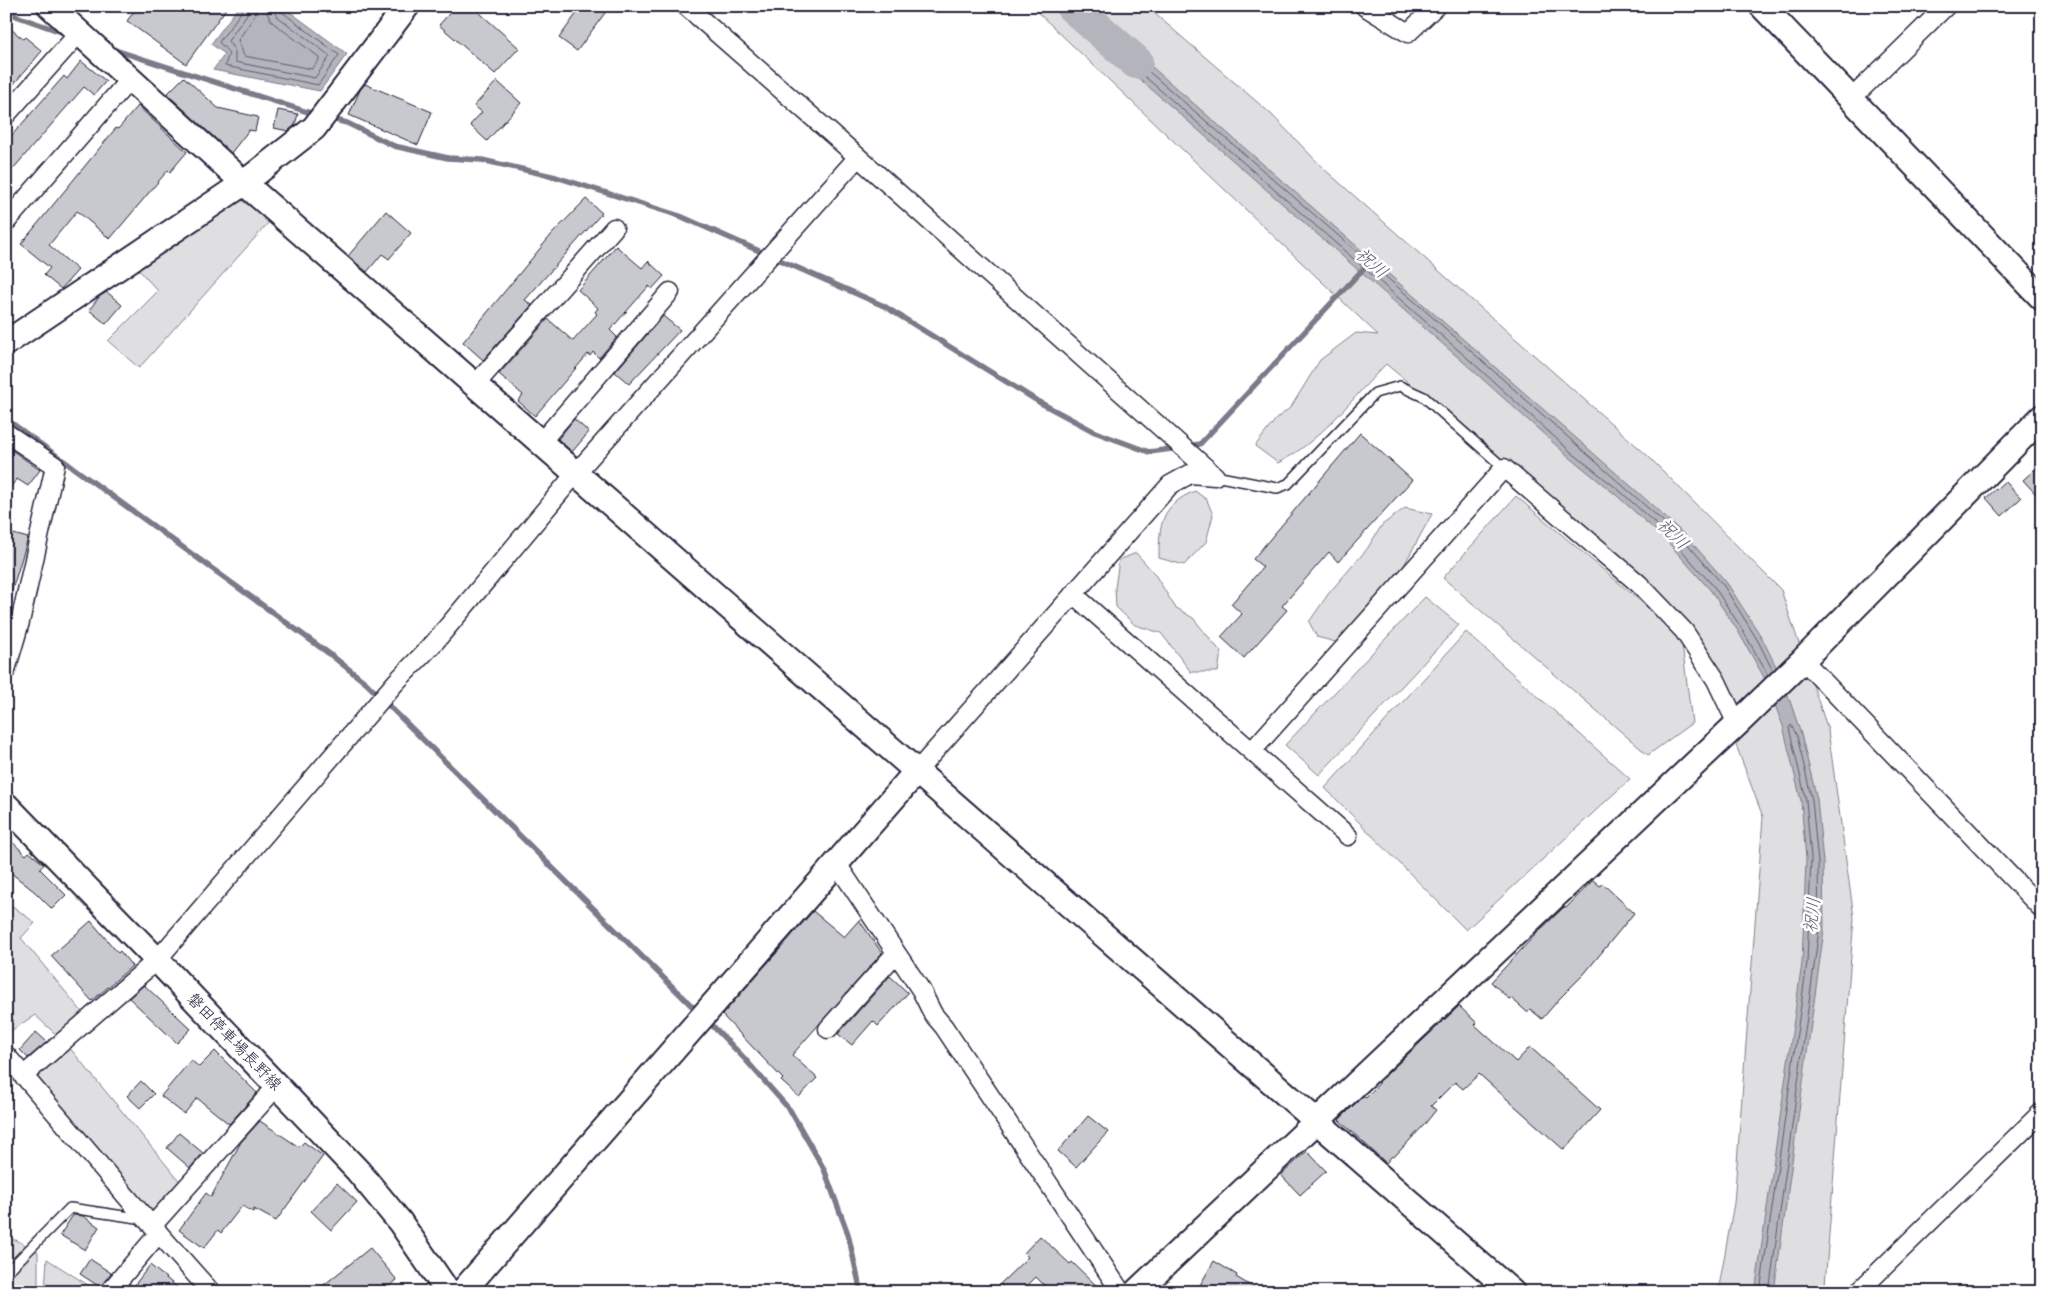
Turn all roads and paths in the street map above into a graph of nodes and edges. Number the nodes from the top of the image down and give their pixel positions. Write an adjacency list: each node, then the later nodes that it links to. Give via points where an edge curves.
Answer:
1 (50, 6): 8 (street)
2 (407, 6): 13 (street, via 314,128)
3 (686, 6): 12 (street)
4 (1364, 6): 5 (street, via 1408,33)
5 (1436, 6)
6 (1762, 6): 10 (street)
7 (1946, 6): 10 (street)
8 (79, 33): 9 (street); 11 (street)
9 (130, 79): 13 (street); 14 (street)
10 (1851, 99): 17 (street)
11 (6, 115)
12 (858, 157): 24 (street); 25 (street)
13 (244, 183): 18 (street); 19 (street)
14 (6, 222)
15 (614, 228): 19 (street)
16 (670, 292): 22 (street)
17 (2042, 298)
18 (6, 342)
19 (475, 385): 22 (street)
20 (2042, 416): 27 (street)
21 (6, 433): 28 (street, via 55,466)
22 (541, 442): 24 (street)
23 (1504, 468): 25 (lane, via 1424,397 1400,386 1375,393 1288,484 1277,488); 29 (street, via 1639,584 1684,631); 30 (street)
24 (576, 473): 31 (street); 37 (street, via 434,643 396,682)
25 (1215, 476): 26 (street, via 1190,474 1170,485)
26 (1073, 594): 30 (street); 31 (street)
27 (1803, 660): 29 (street); 35 (street)
28 (6, 670)
29 (1745, 717): 43 (street)
30 (1252, 751): 33 (street)
31 (917, 771): 34 (street); 43 (street)
32 (6, 805): 37 (street, 磐田停車場長野線)
33 (1348, 836)
34 (837, 864): 36 (street); 49 (street)
35 (2042, 909)
36 (896, 953): 38 (street); 50 (street, via 933,1014)
37 (158, 960): 40 (street); 41 (street, 磐田停車場長野線)
38 (828, 1029)
39 (6, 1055): 40 (street)
40 (23, 1076): 44 (street)
41 (278, 1086): 44 (street); 48 (street, 磐田停車場長野線, via 394,1214)
42 (2042, 1112): 53 (street)
43 (1317, 1122): 51 (street); 52 (street)
44 (152, 1226): 45 (lane, via 70,1208); 46 (street); 47 (street)
45 (6, 1273)
46 (109, 1292)
47 (211, 1292)
48 (448, 1292)
49 (462, 1292)
50 (1121, 1292)
51 (1136, 1292)
52 (1512, 1292)
53 (1858, 1292)

